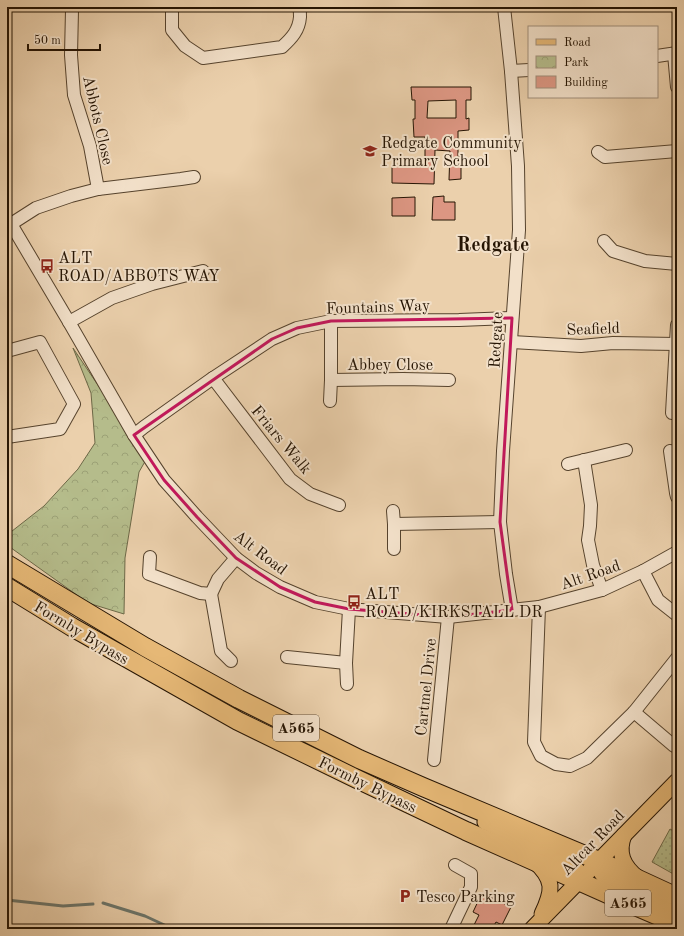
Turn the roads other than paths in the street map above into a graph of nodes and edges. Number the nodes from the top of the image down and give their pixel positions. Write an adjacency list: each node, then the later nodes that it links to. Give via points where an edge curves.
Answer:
1 (172, 7): 2 (street, via 172,30 185,46 203,58 282,47 300,25)
2 (299, 7)
3 (504, 7): 8 (street, Redgate)
4 (72, 10): 13 (street, Abbots Close, via 71,55 74,95 90,146)
5 (676, 53): 6 (street); 9 (street)
6 (658, 56)
7 (528, 70): 8 (street)
8 (511, 71): 18 (street, Redgate, via 518,166 519,230)
9 (677, 87)
10 (677, 151): 11 (street)
11 (601, 158)
12 (194, 177): 13 (street, via 181,174)
13 (98, 189): 14 (street, via 36,208)
14 (9, 222): 20 (street, Alt Road)
15 (604, 241): 16 (street, via 609,254)
16 (677, 264)
17 (203, 271): 20 (street, via 152,284 112,298)
18 (512, 318): 19 (street, Fountains Way); 22 (street, Redgate)
19 (331, 321): 25 (street, Fountains Way, via 297,328 272,339); 26 (street, Abbey Close)
20 (69, 322): 30 (street, Alt Road)
21 (677, 325): 23 (street)
22 (512, 342): 23 (street, Seafield, via 581,346 613,343); 39 (street, Redgate)
23 (676, 344): 29 (street)
24 (7, 351): 31 (street, via 40,342 74,404 60,429)
25 (213, 378): 30 (street, Fountains Way); 37 (street, Friars Walk, via 290,479 310,494)
26 (331, 380): 27 (street, Abbey Close); 28 (street, Abbey Close)
27 (449, 380)
28 (330, 401)
29 (671, 414)
30 (134, 435): 44 (street, Alt Road, via 164,480)
31 (7, 437)
32 (626, 450): 34 (street)
33 (670, 451): 36 (street)
34 (584, 460): 35 (street); 48 (street, via 591,505 588,540)
35 (568, 464)
36 (677, 497)
37 (339, 505)
38 (393, 511): 40 (street)
39 (500, 522): 40 (street); 52 (street, Redgate)
40 (394, 524): 41 (street)
41 (394, 549)
42 (677, 552): 46 (street, Alt Road)
43 (150, 557): 49 (street, via 149,574 200,593)
44 (236, 558): 49 (street, via 218,579); 51 (street, Alt Road, via 280,588 315,602)
45 (7, 564): 64 (highway, Formby Bypass / A565, via 102,622 239,699 359,759)
46 (643, 571): 48 (street, Alt Road); 53 (street, via 658,600)
47 (7, 587): 67 (highway, Formby Bypass / A565, via 238,721)
48 (602, 590): 50 (street, Alt Road)
49 (211, 594): 57 (street, via 221,651)
50 (539, 607): 52 (street, Alt Road); 60 (street, via 534,742 541,756 556,764 570,766 587,758)
51 (349, 609): 54 (street, Alt Road); 58 (street)
52 (512, 610): 54 (street, Alt Road)
53 (677, 615)
54 (448, 617): 62 (street, Cartmel Drive)
55 (287, 657): 58 (street)
56 (677, 658): 60 (street)
57 (231, 661)
58 (346, 663): 59 (street)
59 (347, 684)
60 (634, 712): 61 (street)
61 (673, 748)
62 (434, 760)
63 (677, 781): 65 (main road, Altcar Road)
64 (423, 787): 66 (highway, Formby Bypass / A565); 70 (main road, via 456,809 567,861 580,874)
65 (624, 835): 66 (main road, Altcar Road); 69 (main road, via 622,859 629,870)
66 (599, 861): 69 (highway, Formby Bypass / A565); 70 (main road, Altcar Road); 72 (main road, via 600,871 607,880)
67 (534, 862): 70 (highway, Formby Bypass / A565); 74 (main road, via 546,875 550,888 549,898)
68 (455, 865): 75 (street, via 471,874 471,887)
69 (641, 880): 71 (highway, Formby Bypass / A565)
70 (579, 882): 73 (highway, Formby Bypass / A565); 74 (main road, Altcar Road)
71 (677, 897)
72 (677, 915)
73 (677, 924)
74 (536, 926)
75 (451, 929)

